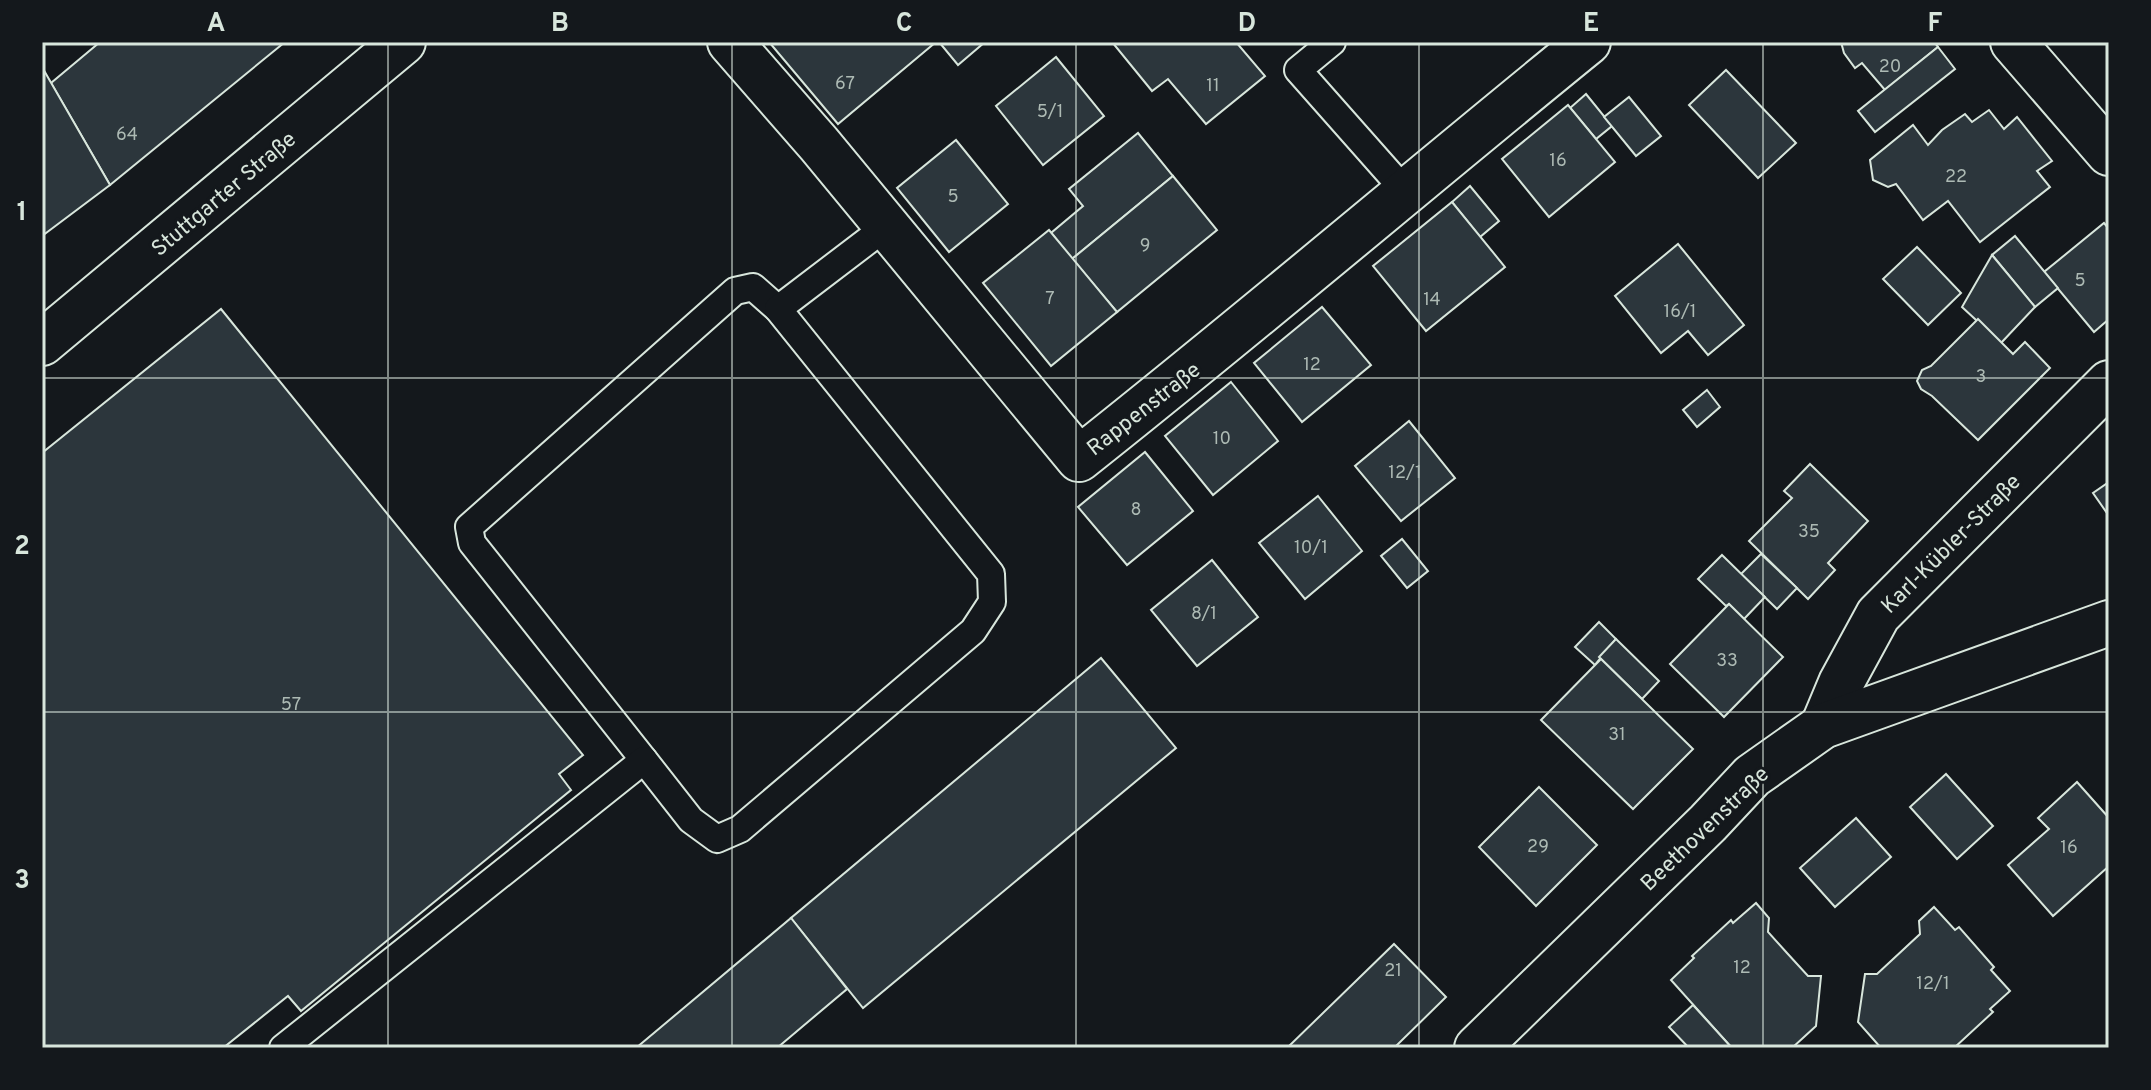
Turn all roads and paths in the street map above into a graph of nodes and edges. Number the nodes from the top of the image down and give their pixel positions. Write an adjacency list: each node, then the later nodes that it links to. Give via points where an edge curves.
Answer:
1 (403, 42): 10 (street, Stuttgarter Straße)
2 (730, 42): 8 (street, Rappenstraße)
3 (1332, 42): 7 (lane, via 1298,70)
4 (1588, 42): 7 (street, Rappenstraße)
5 (2013, 42): 6 (street)
6 (2109, 153)
7 (1405, 191): 8 (street, Rappenstraße, via 1079,459)
8 (887, 226): 9 (lane)
9 (778, 309): 14 (lane, via 753,287 735,291 469,527 472,543); 14 (lane, via 991,574 992,602 973,631 740,829 717,839 691,820)
10 (42, 343)
11 (2109, 383): 13 (street, Karl-Kübler-Straße, via 1878,615)
12 (2109, 623): 13 (street, Beethovenstraße)
13 (1823, 726): 16 (street, Beethovenstraße, via 1752,776)
14 (644, 760): 15 (lane)
15 (283, 1048)
16 (1477, 1048)

